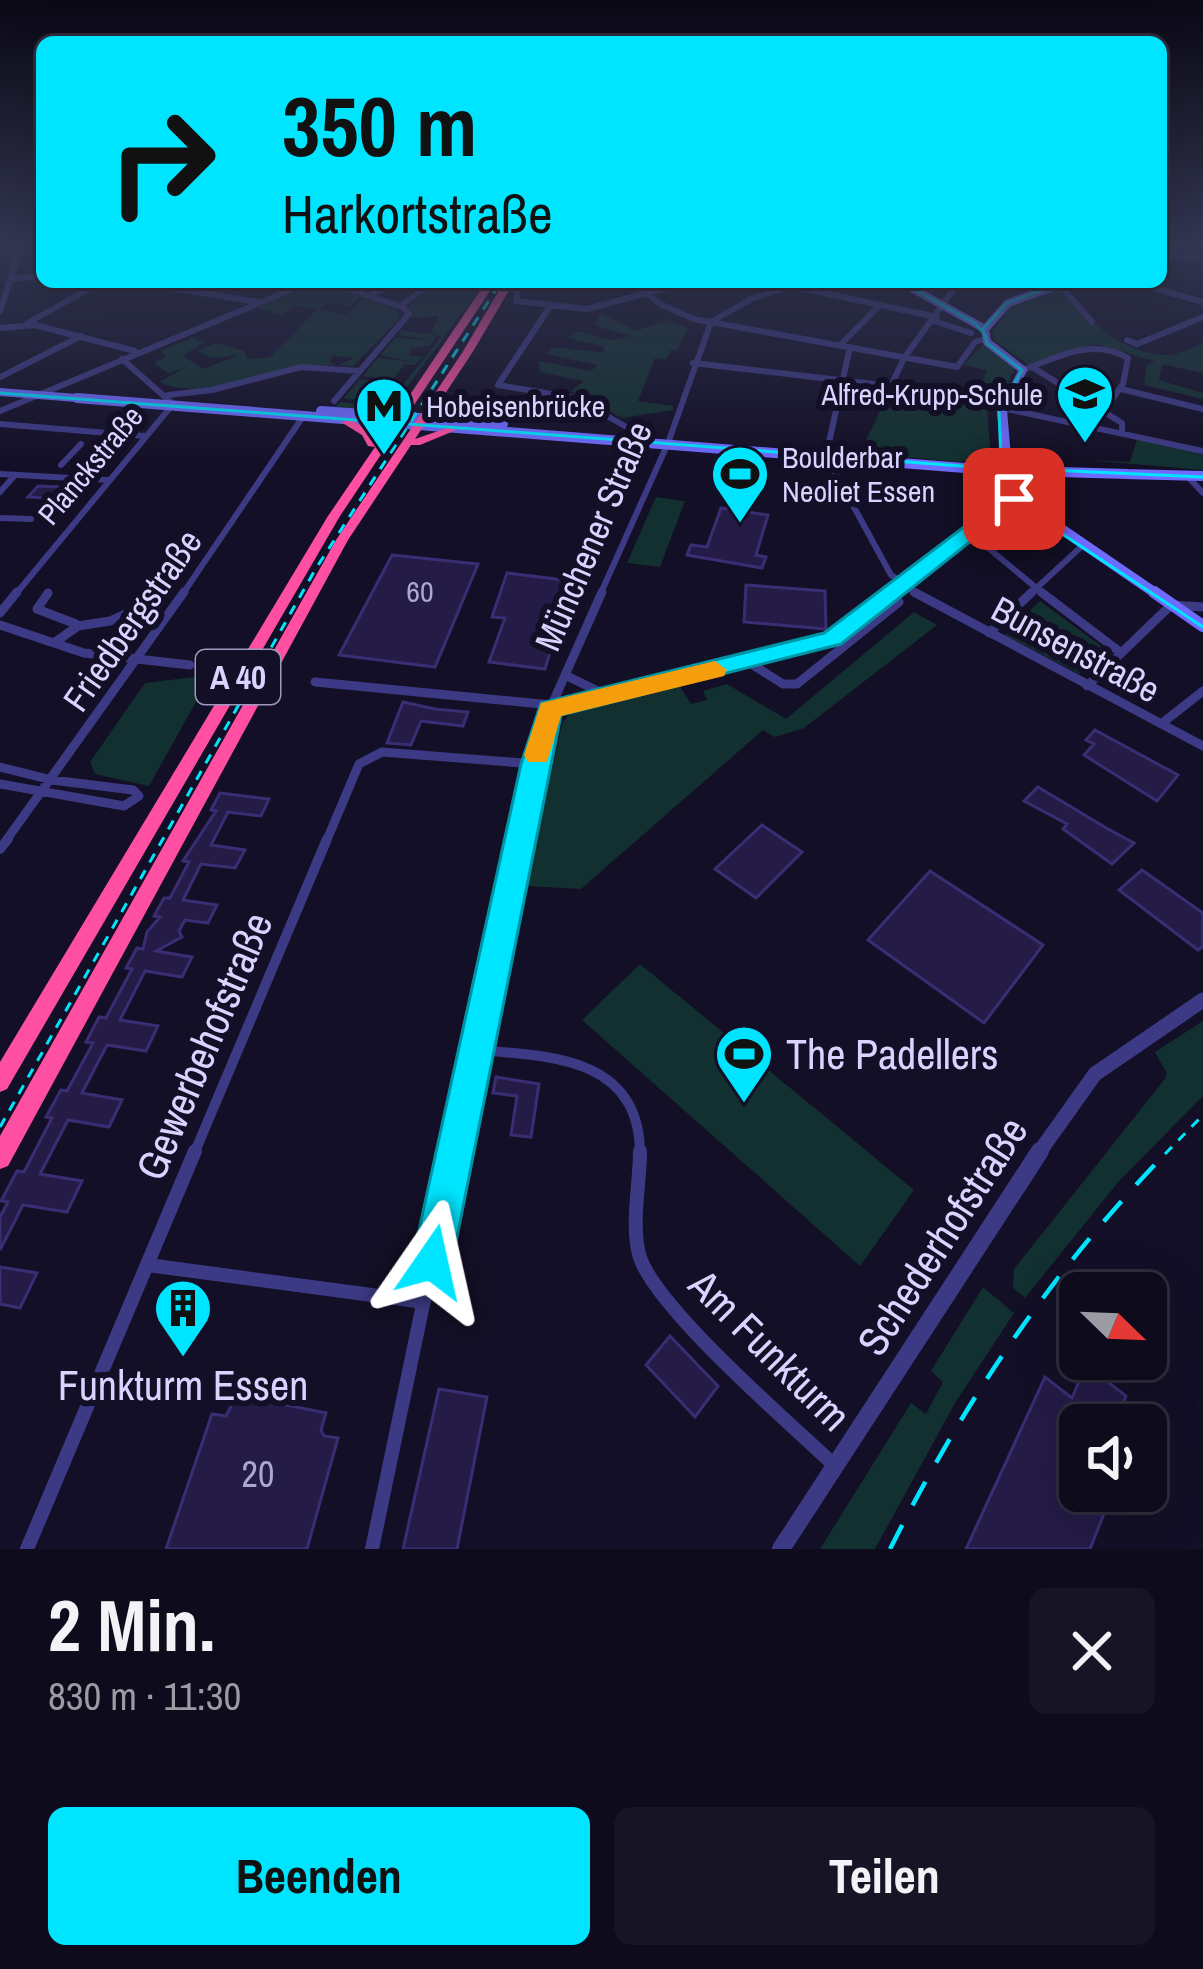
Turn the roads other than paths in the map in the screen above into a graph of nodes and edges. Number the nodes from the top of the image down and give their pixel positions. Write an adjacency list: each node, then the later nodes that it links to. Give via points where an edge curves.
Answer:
1 (36, 318): 20 (street)
2 (216, 318): 28 (street)
3 (406, 318): 33 (street)
4 (465, 318): 49 (highway)
5 (467, 318): 104 (highway, A 40, via 334,515)
6 (490, 318): 100 (highway, A 40, via 342,540)
7 (497, 318): 43 (highway)
8 (542, 318): 55 (street, via 498,385 575,398)
9 (697, 318): 18 (street)
10 (714, 318): 18 (street)
11 (867, 318): 26 (street)
12 (933, 318): 17 (street)
13 (962, 318): 23 (main road)
14 (996, 318): 23 (main road)
15 (1089, 318): 19 (street)
16 (1200, 318): 25 (street, via 1137,344)
17 (936, 319): 22 (street); 29 (street)
18 (710, 322): 26 (street); 31 (street, Münchener Straße)
19 (1092, 322)
20 (26, 324): 21 (street); 24 (street)
21 (0, 328)
22 (971, 333)
23 (985, 333): 29 (street, via 957,368); 32 (main road)
24 (81, 336): 28 (street); 34 (street)
25 (1127, 340)
26 (840, 345): 27 (street)
27 (850, 347): 29 (street); 35 (street)
28 (135, 351): 30 (street)
29 (901, 356): 36 (street)
30 (122, 359): 39 (street); 40 (street)
31 (693, 363): 35 (street); 59 (street, Münchener Straße)
32 (1028, 368): 37 (street, via 1106,345 1127,358); 44 (main road); 45 (street)
33 (360, 370): 40 (street, via 306,367); 41 (street)
34 (0, 377)
35 (840, 380): 36 (street); 63 (street)
36 (891, 386): 44 (street)
37 (1121, 389): 45 (street); 46 (street)
38 (0, 392): 39 (main road)
39 (38, 395): 42 (main road); 47 (street)
40 (167, 396): 42 (main road); 42 (street); 48 (main road); 50 (main road); 57 (street, Planckstraße)
41 (334, 400)
42 (144, 402)
43 (442, 406): 53 (highway); 54 (highway)
44 (1002, 407): 56 (street); 66 (main road)
45 (1106, 408): 56 (street)
46 (1203, 409)
47 (0, 411)
48 (371, 414): 49 (highway)
49 (393, 417): 51 (main road); 54 (main road); 61 (highway)
50 (302, 418): 51 (main road); 93 (street, Friedbergstraße)
51 (347, 422): 61 (highway)
52 (0, 424): 57 (street)
53 (453, 425): 54 (highway); 54 (main road); 58 (main road); 59 (main road)
54 (426, 427): 100 (highway)
55 (633, 428): 58 (street); 59 (street)
56 (1122, 433): 62 (street)
57 (146, 436): 71 (street, Planckstraße)
58 (622, 437): 59 (main road)
59 (657, 443): 63 (main road); 96 (street, Münchener Straße)
60 (82, 444): 64 (street)
61 (372, 444): 104 (highway, via 244,648)
62 (1203, 451)
63 (826, 456): 65 (main road); 66 (main road); 79 (street, Bunsenstraße)
64 (61, 465)
65 (963, 467): 66 (main road); 74 (street)
66 (1004, 467): 69 (main road); 74 (main road)
67 (0, 474): 68 (street)
68 (15, 475): 71 (street); 72 (street)
69 (1187, 476): 70 (main road); 73 (street)
70 (1203, 476)
71 (108, 480): 86 (street, Planckstraße)
72 (0, 492)
73 (1203, 493)
74 (1011, 496): 77 (street); 78 (main road)
75 (0, 518): 76 (street)
76 (31, 519)
77 (970, 533): 79 (street); 80 (street)
78 (1082, 546): 80 (street); 83 (main road)
79 (902, 586): 82 (street); 90 (street, Bunsenstraße)
80 (1037, 589): 90 (street); 92 (street)
81 (48, 593): 87 (street, via 37,609)
82 (888, 597): 94 (street, via 832,639); 94 (street, via 898,602 797,684)
83 (1171, 605): 85 (street); 89 (main road); 92 (street)
84 (138, 608): 87 (street, via 108,622)
85 (1203, 610): 89 (street)
86 (0, 613)
87 (76, 624): 91 (street)
88 (0, 625): 91 (street)
89 (1203, 625)
90 (989, 633): 98 (street, Bunsenstraße)
91 (53, 643): 93 (street)
92 (1120, 652): 98 (street)
93 (138, 661): 95 (street); 108 (street, Friedbergstraße)
94 (748, 662): 101 (street)
95 (190, 665)
96 (565, 675): 101 (street); 102 (street, Münchener Straße)
97 (315, 682): 102 (street)
98 (1087, 686): 103 (street, Bunsenstraße)
99 (1203, 691): 103 (street)
100 (256, 692): 115 (highway, A 40)
101 (606, 695): 102 (street)
102 (552, 704): 106 (street, Münchener Straße)
103 (1161, 724): 105 (street, Bunsenstraße)
104 (199, 741): 114 (highway, A 40)
105 (1203, 746)
106 (535, 764): 113 (street, Münchener Straße); 116 (street, Gewerbehofstraße, via 382,752 359,764)
107 (0, 767): 108 (street)
108 (52, 780): 110 (street, Friedbergstraße); 110 (street, via 140,796 124,806)
109 (0, 784): 110 (street)
110 (42, 794): 111 (street, Friedbergstraße)
111 (0, 849)
112 (1203, 1000): 118 (street, Schederhofstraße, via 1096,1074 1066,1110)
113 (475, 1051): 117 (street, Münchener Straße); 118 (street, Am Funkturm, via 572,1061 614,1083 641,1130 636,1236 644,1268)
114 (0, 1082)
115 (0, 1158)
116 (148, 1265): 117 (street); 119 (street, Gewerbehofstraße)
117 (424, 1302): 120 (street, Münchener Straße)
118 (835, 1466): 121 (street, Schederhofstraße)
119 (27, 1549)
120 (372, 1549)
121 (781, 1549)

